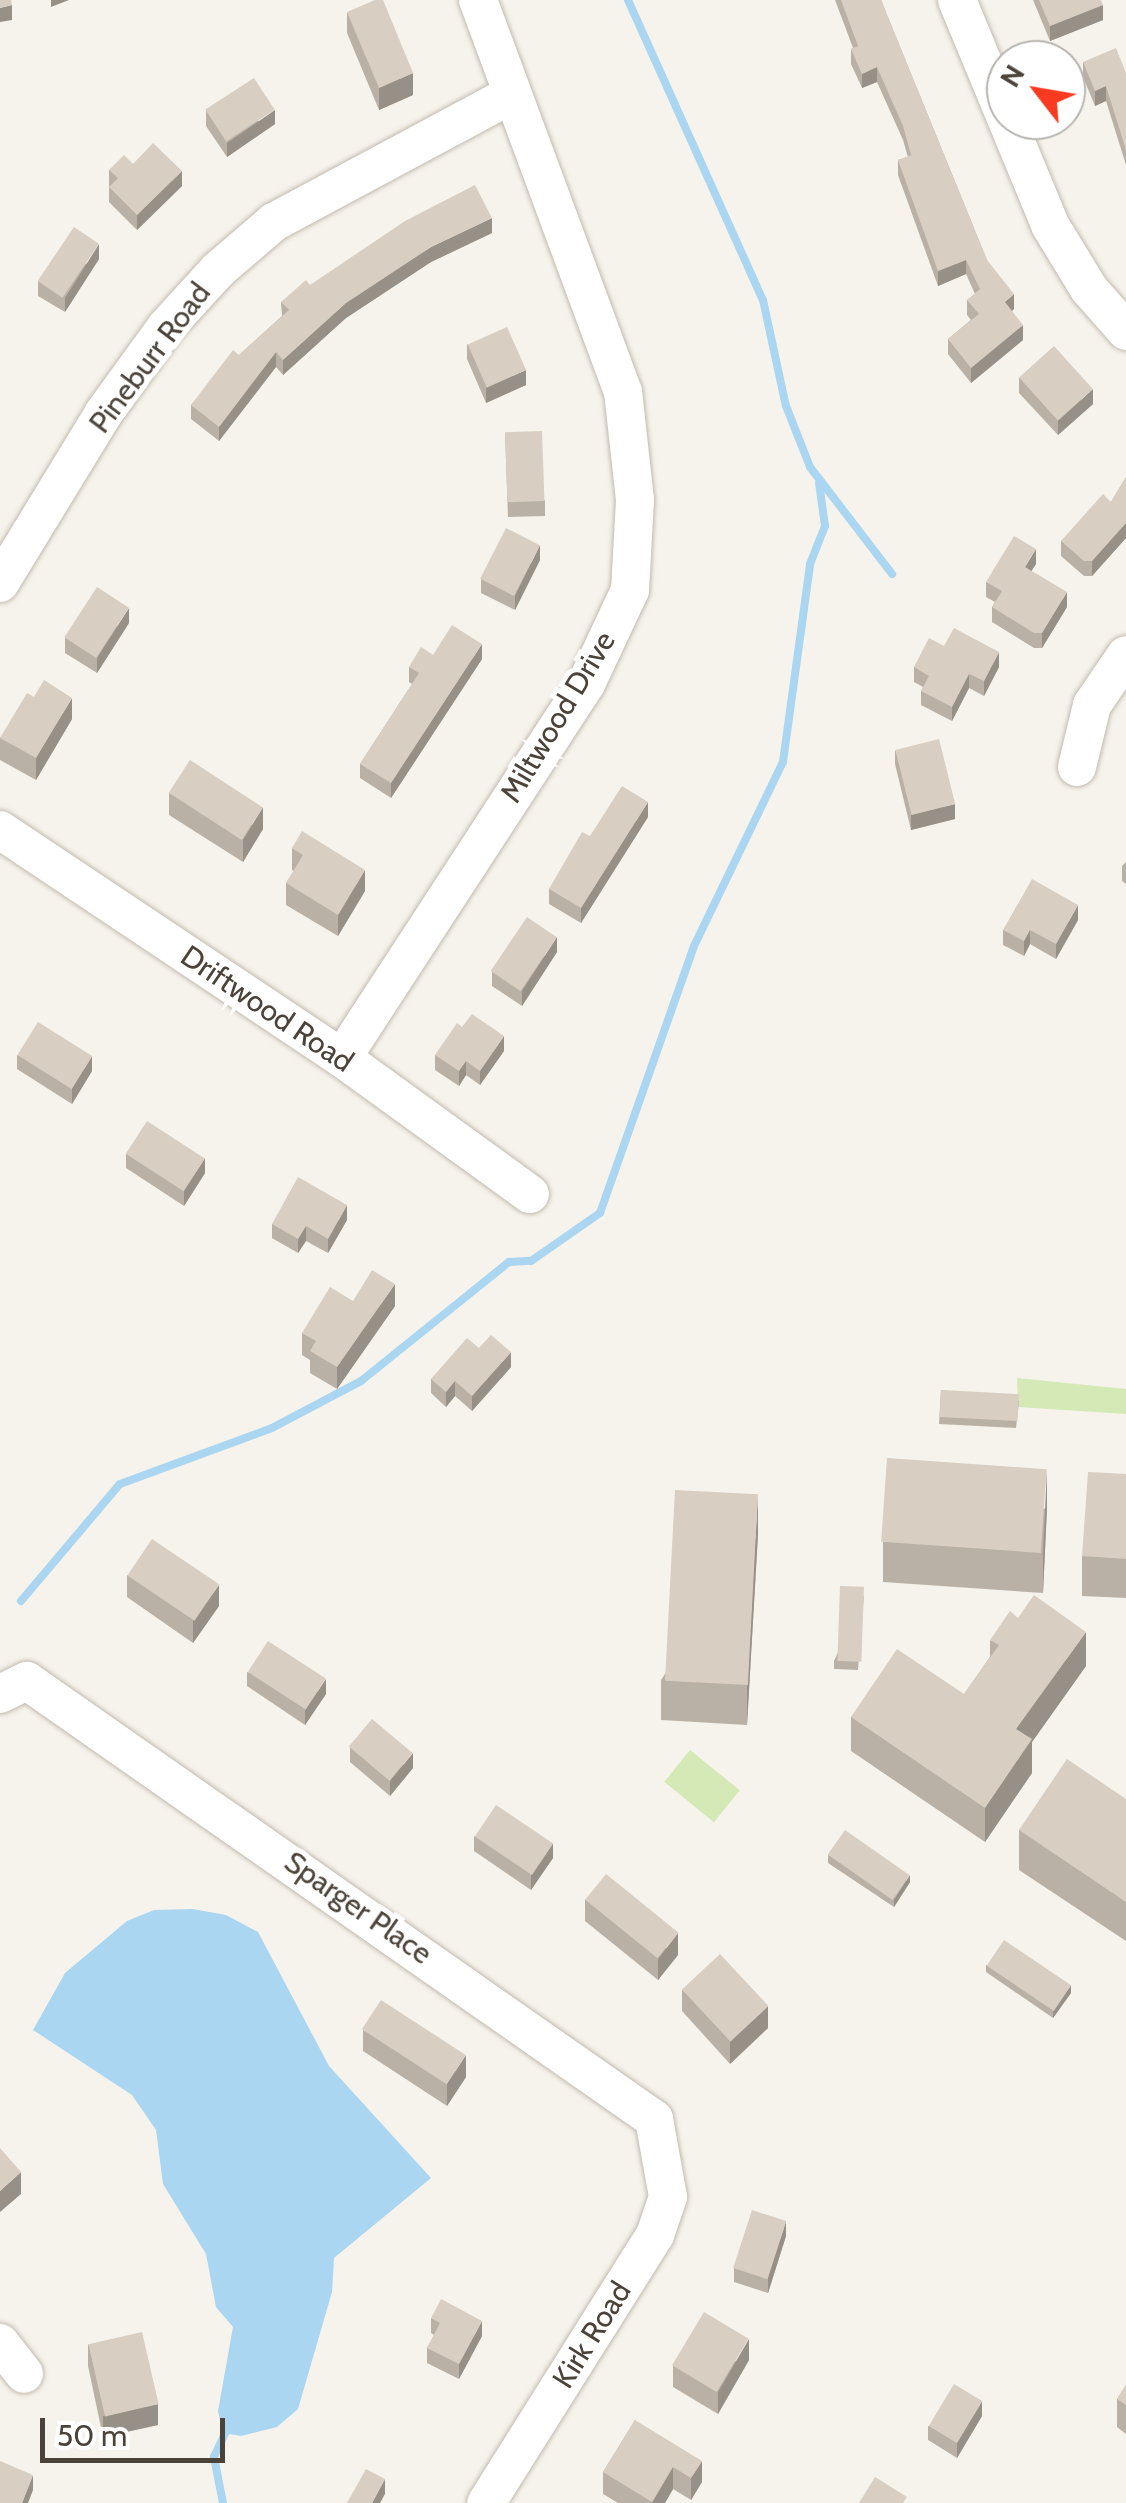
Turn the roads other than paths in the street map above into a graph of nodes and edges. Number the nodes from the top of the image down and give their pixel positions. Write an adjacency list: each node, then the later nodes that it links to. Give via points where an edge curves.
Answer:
1 (478, 0): 3 (street, Miltwood Drive)
2 (957, 0): 4 (street, via 1050,225 1089,289)
3 (509, 96): 5 (street, Pineburr Road, via 274,222 218,270 166,326 114,399); 9 (street, Miltwood Drive, via 623,392 635,500 630,590 586,684)
4 (1126, 331)
5 (0, 582)
6 (1126, 655): 7 (street, via 1092,705)
7 (1077, 767)
8 (0, 830): 9 (street, Driftwood Road)
9 (342, 1058): 10 (street, Driftwood Road)
10 (530, 1194)
11 (14, 1687): 12 (street, Sparger Place, via 620,2090 654,2119)
12 (664, 2156): 15 (street, Kirk Road, via 668,2197 655,2235)
13 (0, 2344): 14 (street)
14 (24, 2374)
15 (486, 2503)

